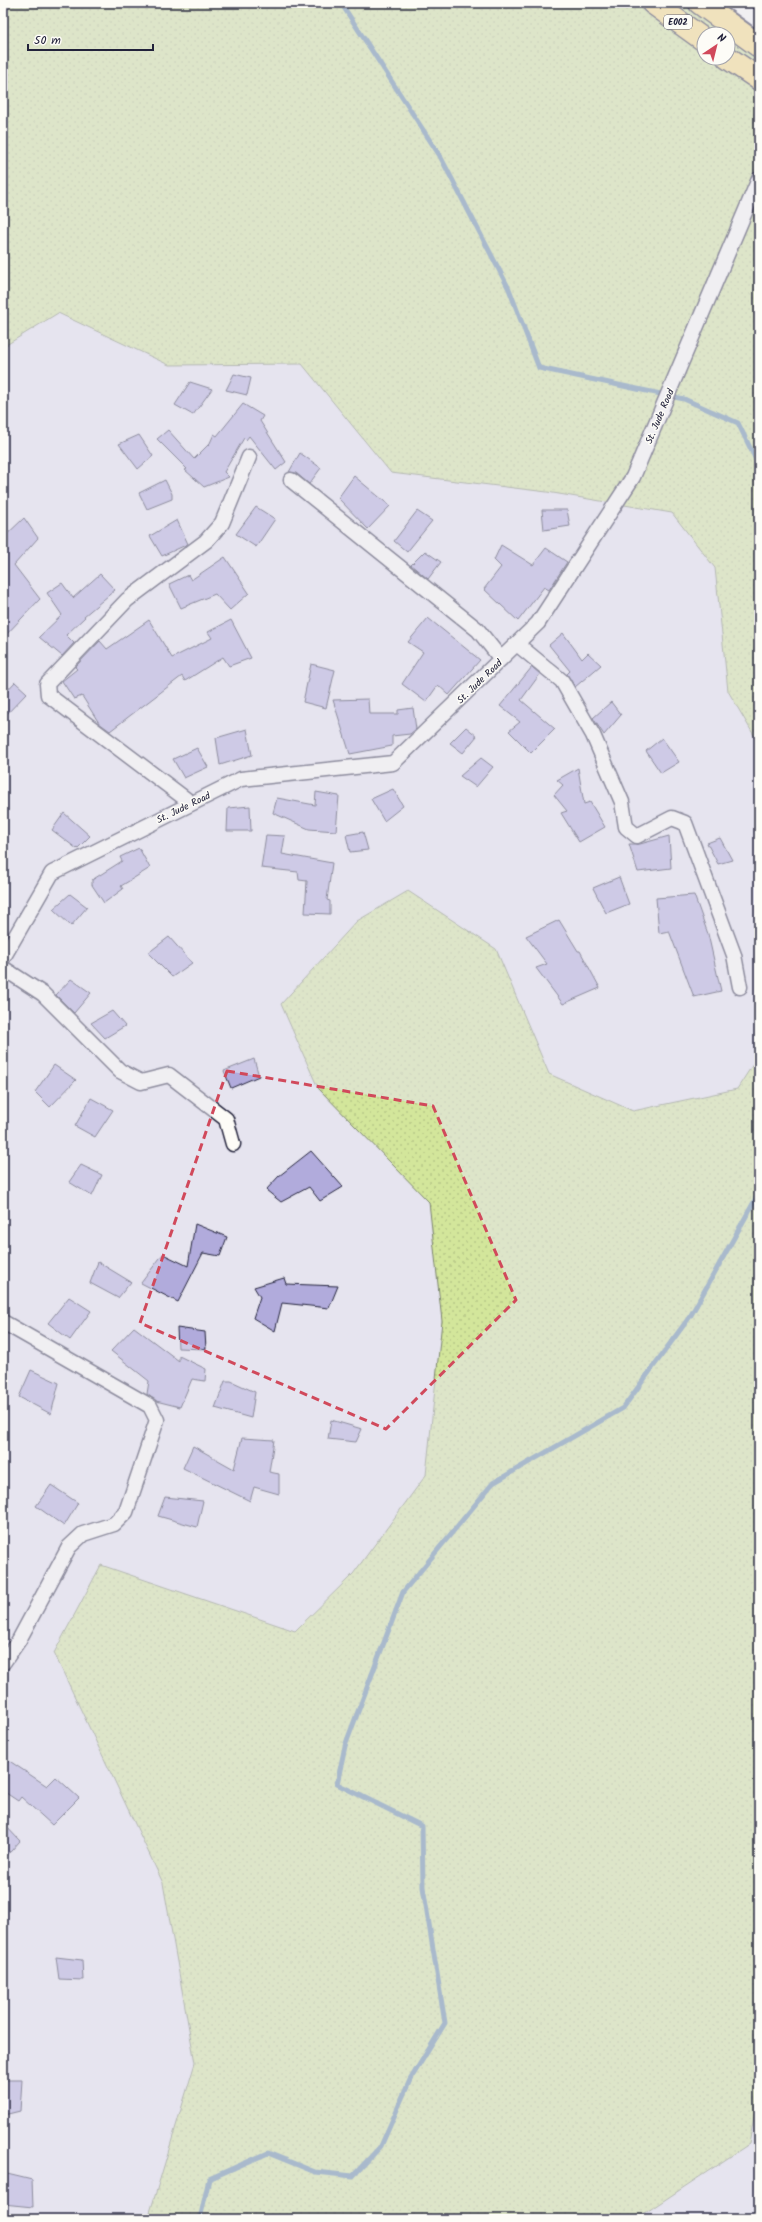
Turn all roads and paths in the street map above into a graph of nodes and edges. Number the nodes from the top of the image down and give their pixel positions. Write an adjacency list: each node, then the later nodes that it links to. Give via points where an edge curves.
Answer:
1 (653, 3): 5 (highway, E002)
2 (700, 3): 6 (highway, E002)
3 (734, 3): 4 (street)
4 (759, 21)
5 (696, 34)
6 (759, 46)
7 (736, 63): 8 (highway)
8 (759, 79)
9 (759, 179): 12 (street, St. Jude Road, via 633,477 538,623)
10 (249, 457): 14 (street, via 222,523 206,541 127,600 47,684 48,696)
11 (291, 480): 13 (street, via 478,630)
12 (517, 644): 13 (street, St. Jude Road); 17 (street, via 562,681 593,736 622,802 626,827 637,836 672,818 685,824 734,955)
13 (501, 659): 14 (street, St. Jude Road, via 393,763 241,779)
14 (191, 803): 15 (street, St. Jude Road, via 52,873)
15 (3, 958)
16 (3, 968): 18 (street, via 43,994 120,1071 140,1082 169,1076 176,1080 226,1119)
17 (740, 988)
18 (233, 1144)
19 (3, 1322): 20 (street, via 150,1406 157,1420 126,1512 114,1524 83,1534 69,1547 19,1640)
20 (3, 1663)

